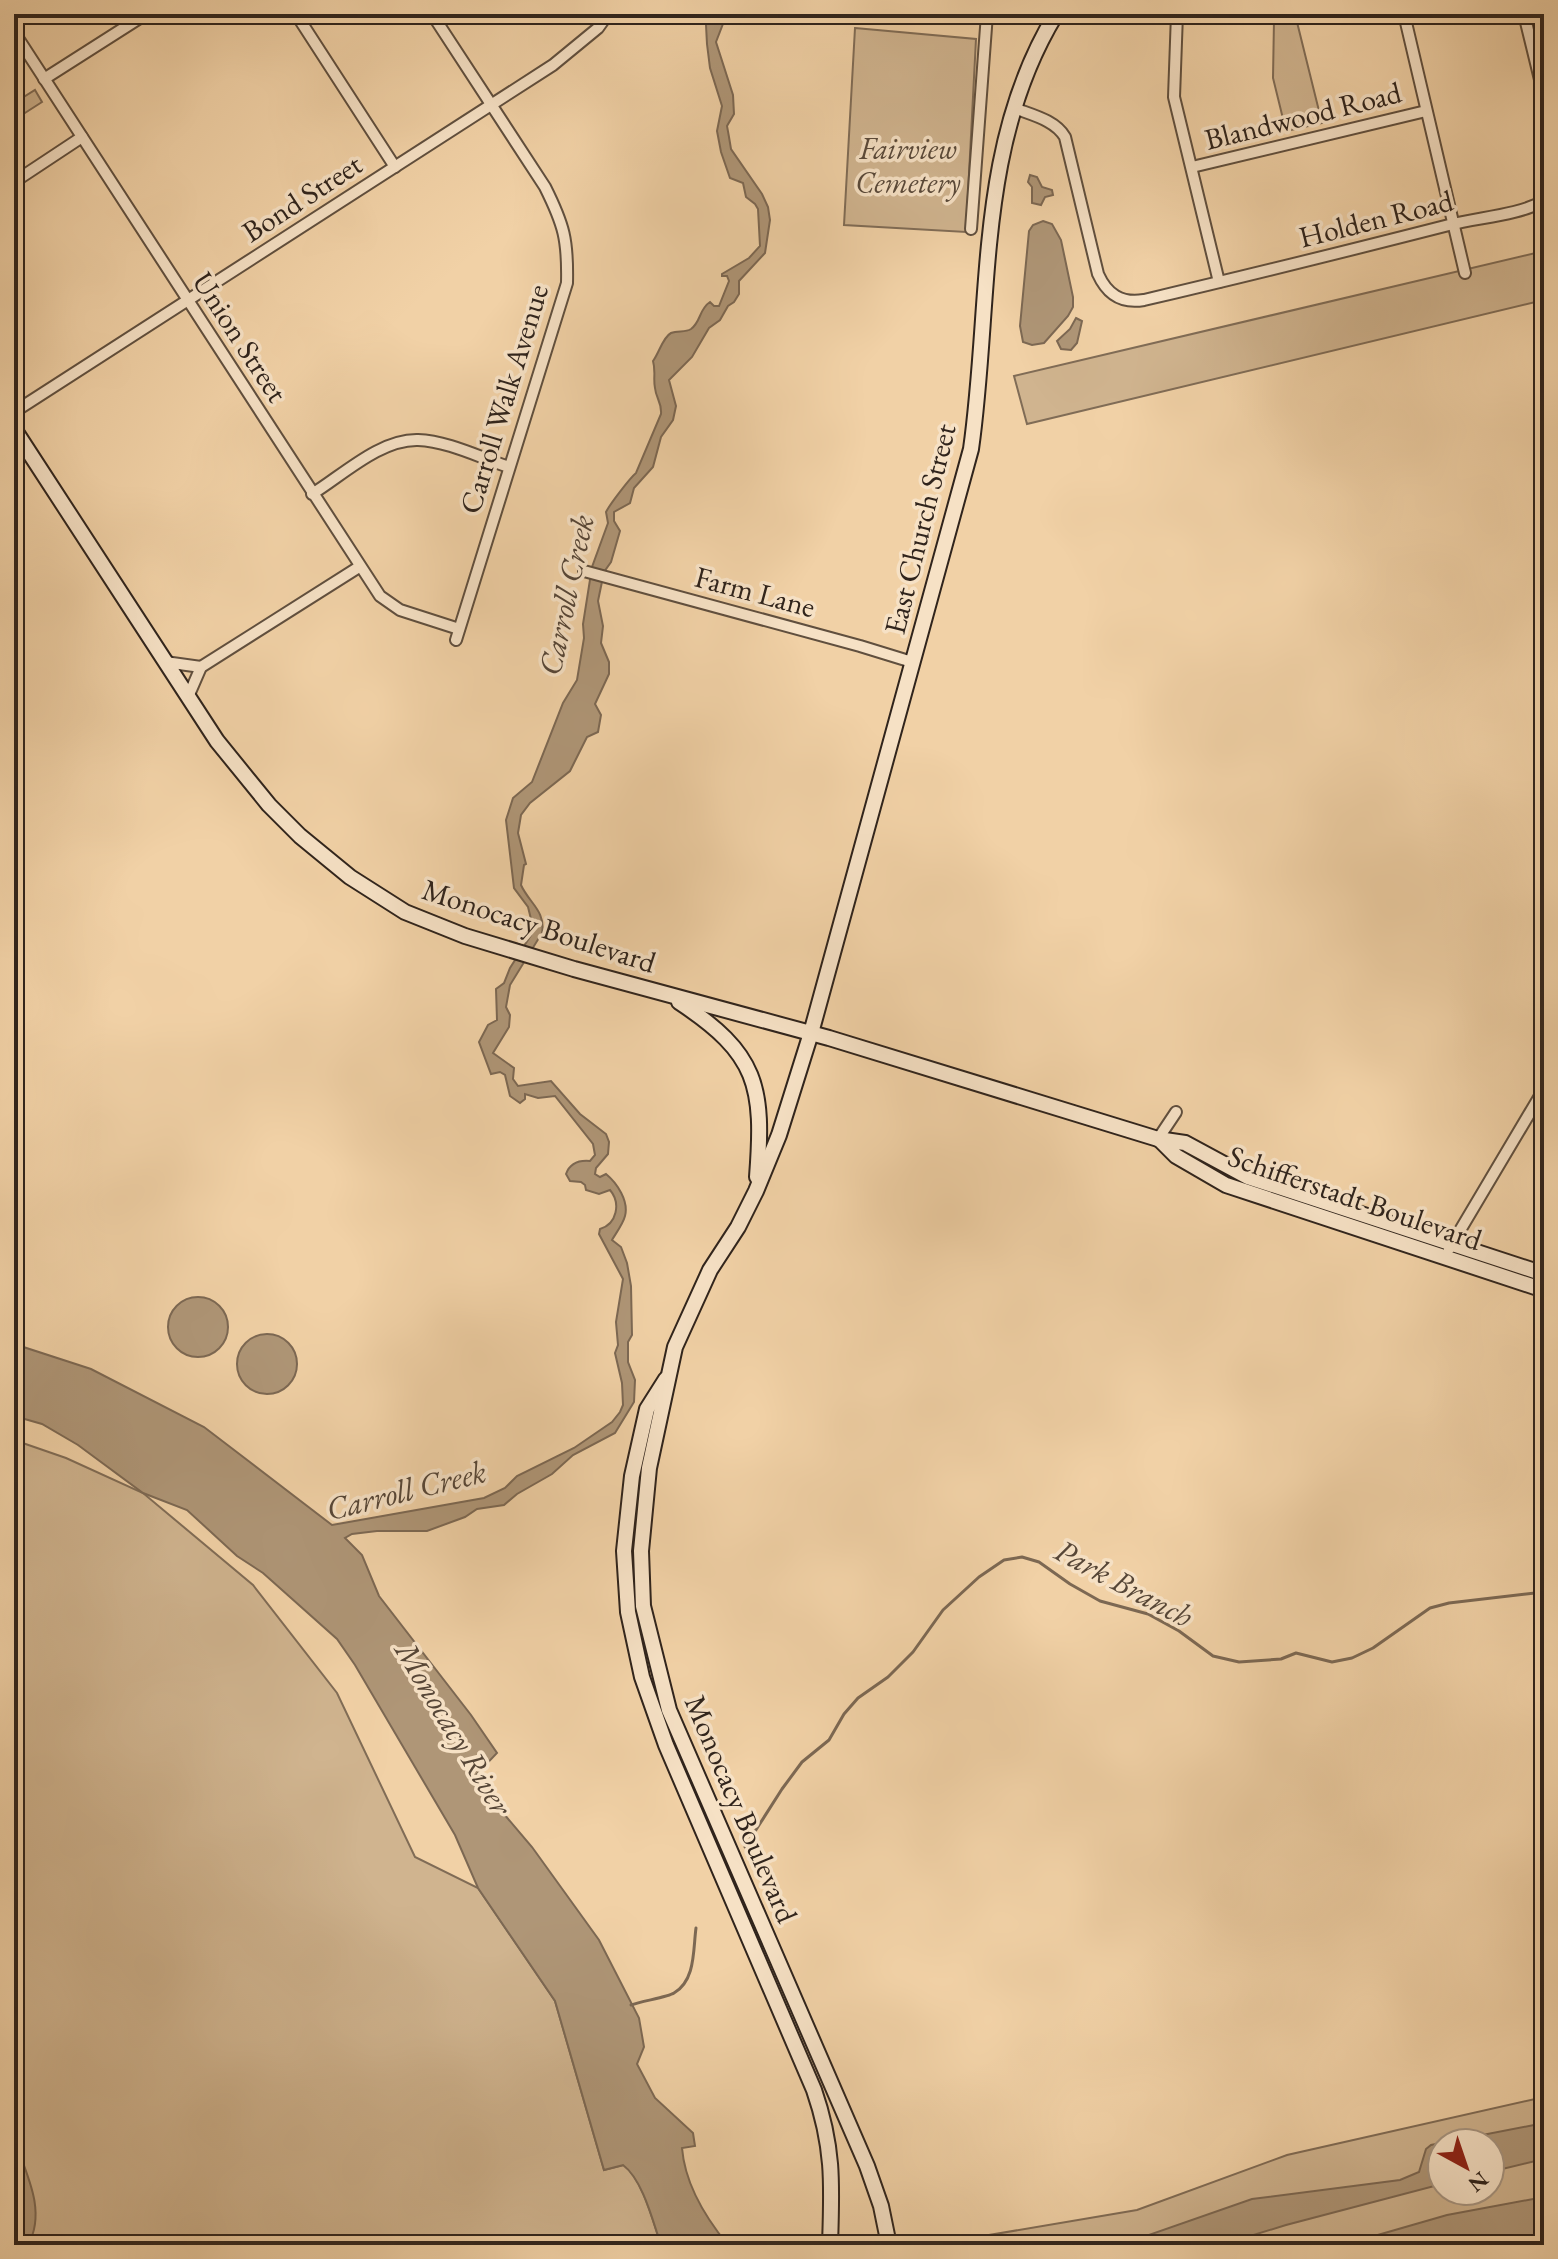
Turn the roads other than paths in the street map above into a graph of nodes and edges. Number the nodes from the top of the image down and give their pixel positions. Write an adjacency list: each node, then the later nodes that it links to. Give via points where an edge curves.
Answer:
1 (146, 14): 13 (street)
2 (296, 14): 19 (street)
3 (432, 14): 15 (street, Carroll Walk Avenue)
4 (608, 14): 15 (street, Bond Street, via 553,65)
5 (987, 14): 24 (street)
6 (1047, 14): 11 (main road, East Church Street)
7 (1056, 14): 11 (main road, East Church Street)
8 (1177, 14): 20 (street, via 1173,85)
9 (1404, 14): 17 (street)
10 (1524, 14): 14 (street)
11 (1044, 34): 16 (main road, East Church Street)
12 (16, 39): 13 (street, Union Street)
13 (44, 79): 18 (street, Union Street)
14 (1544, 96)
15 (491, 105): 19 (street, Bond Street); 30 (street, Carroll Walk Avenue, via 545,187 559,215 568,253 567,283)
16 (1014, 108): 26 (street, Holden Road, via 1054,124 1065,137 1098,274 1108,292 1136,301); 36 (main road, East Church Street, via 992,202 971,449)
17 (1426, 111): 20 (street, Blandwood Road); 23 (street)
18 (82, 137): 21 (street); 27 (street, Union Street)
19 (395, 167): 27 (street, Bond Street)
20 (1192, 167): 26 (street)
21 (14, 182)
22 (1544, 201): 23 (street, Holden Road)
23 (1453, 224): 25 (street); 26 (street, Holden Road)
24 (971, 229)
25 (1465, 273)
26 (1219, 282)
27 (188, 301): 28 (street, Bond Street); 31 (street, Union Street)
28 (14, 412)
29 (14, 429): 35 (main road, Monocacy Boulevard)
30 (509, 467): 31 (street, via 442,445 401,442); 34 (street, Carroll Walk Avenue)
31 (312, 494): 32 (street, Union Street)
32 (359, 567): 34 (street, Union Street, via 380,596 400,610); 37 (street)
33 (584, 571): 36 (street, Farm Lane)
34 (457, 634)
35 (165, 662): 37 (street); 38 (main road, Monocacy Boulevard)
36 (912, 662): 40 (main road, East Church Street)
37 (201, 667): 38 (street)
38 (188, 697): 39 (main road, Monocacy Boulevard, via 226,752 300,836 405,912 465,936)
39 (665, 994): 40 (main road, Monocacy Boulevard); 44 (main road, via 727,1038 749,1071 759,1101)
40 (811, 1033): 43 (main road, Schifferstadt Boulevard); 44 (main road, Monocacy Boulevard)
41 (1544, 1089): 45 (street)
42 (1176, 1112): 43 (street)
43 (1158, 1139): 45 (main road, Schifferstadt Boulevard, via 1185,1143 1248,1177)
44 (756, 1191): 48 (main road, Monocacy Boulevard, via 691,1307)
45 (1448, 1251): 46 (main road, Schifferstadt Boulevard); 47 (main road, Schifferstadt Boulevard)
46 (1544, 1274)
47 (1544, 1290)
48 (668, 1375): 49 (main road, Monocacy Boulevard, via 647,1409 632,1476 624,1551 628,1612 642,1677 666,1745 814,2090 830,2146); 50 (main road, Monocacy Boulevard, via 649,1468 641,1551 643,1606 652,1648 686,1752 867,2166)
49 (830, 2245)
50 (889, 2245)

